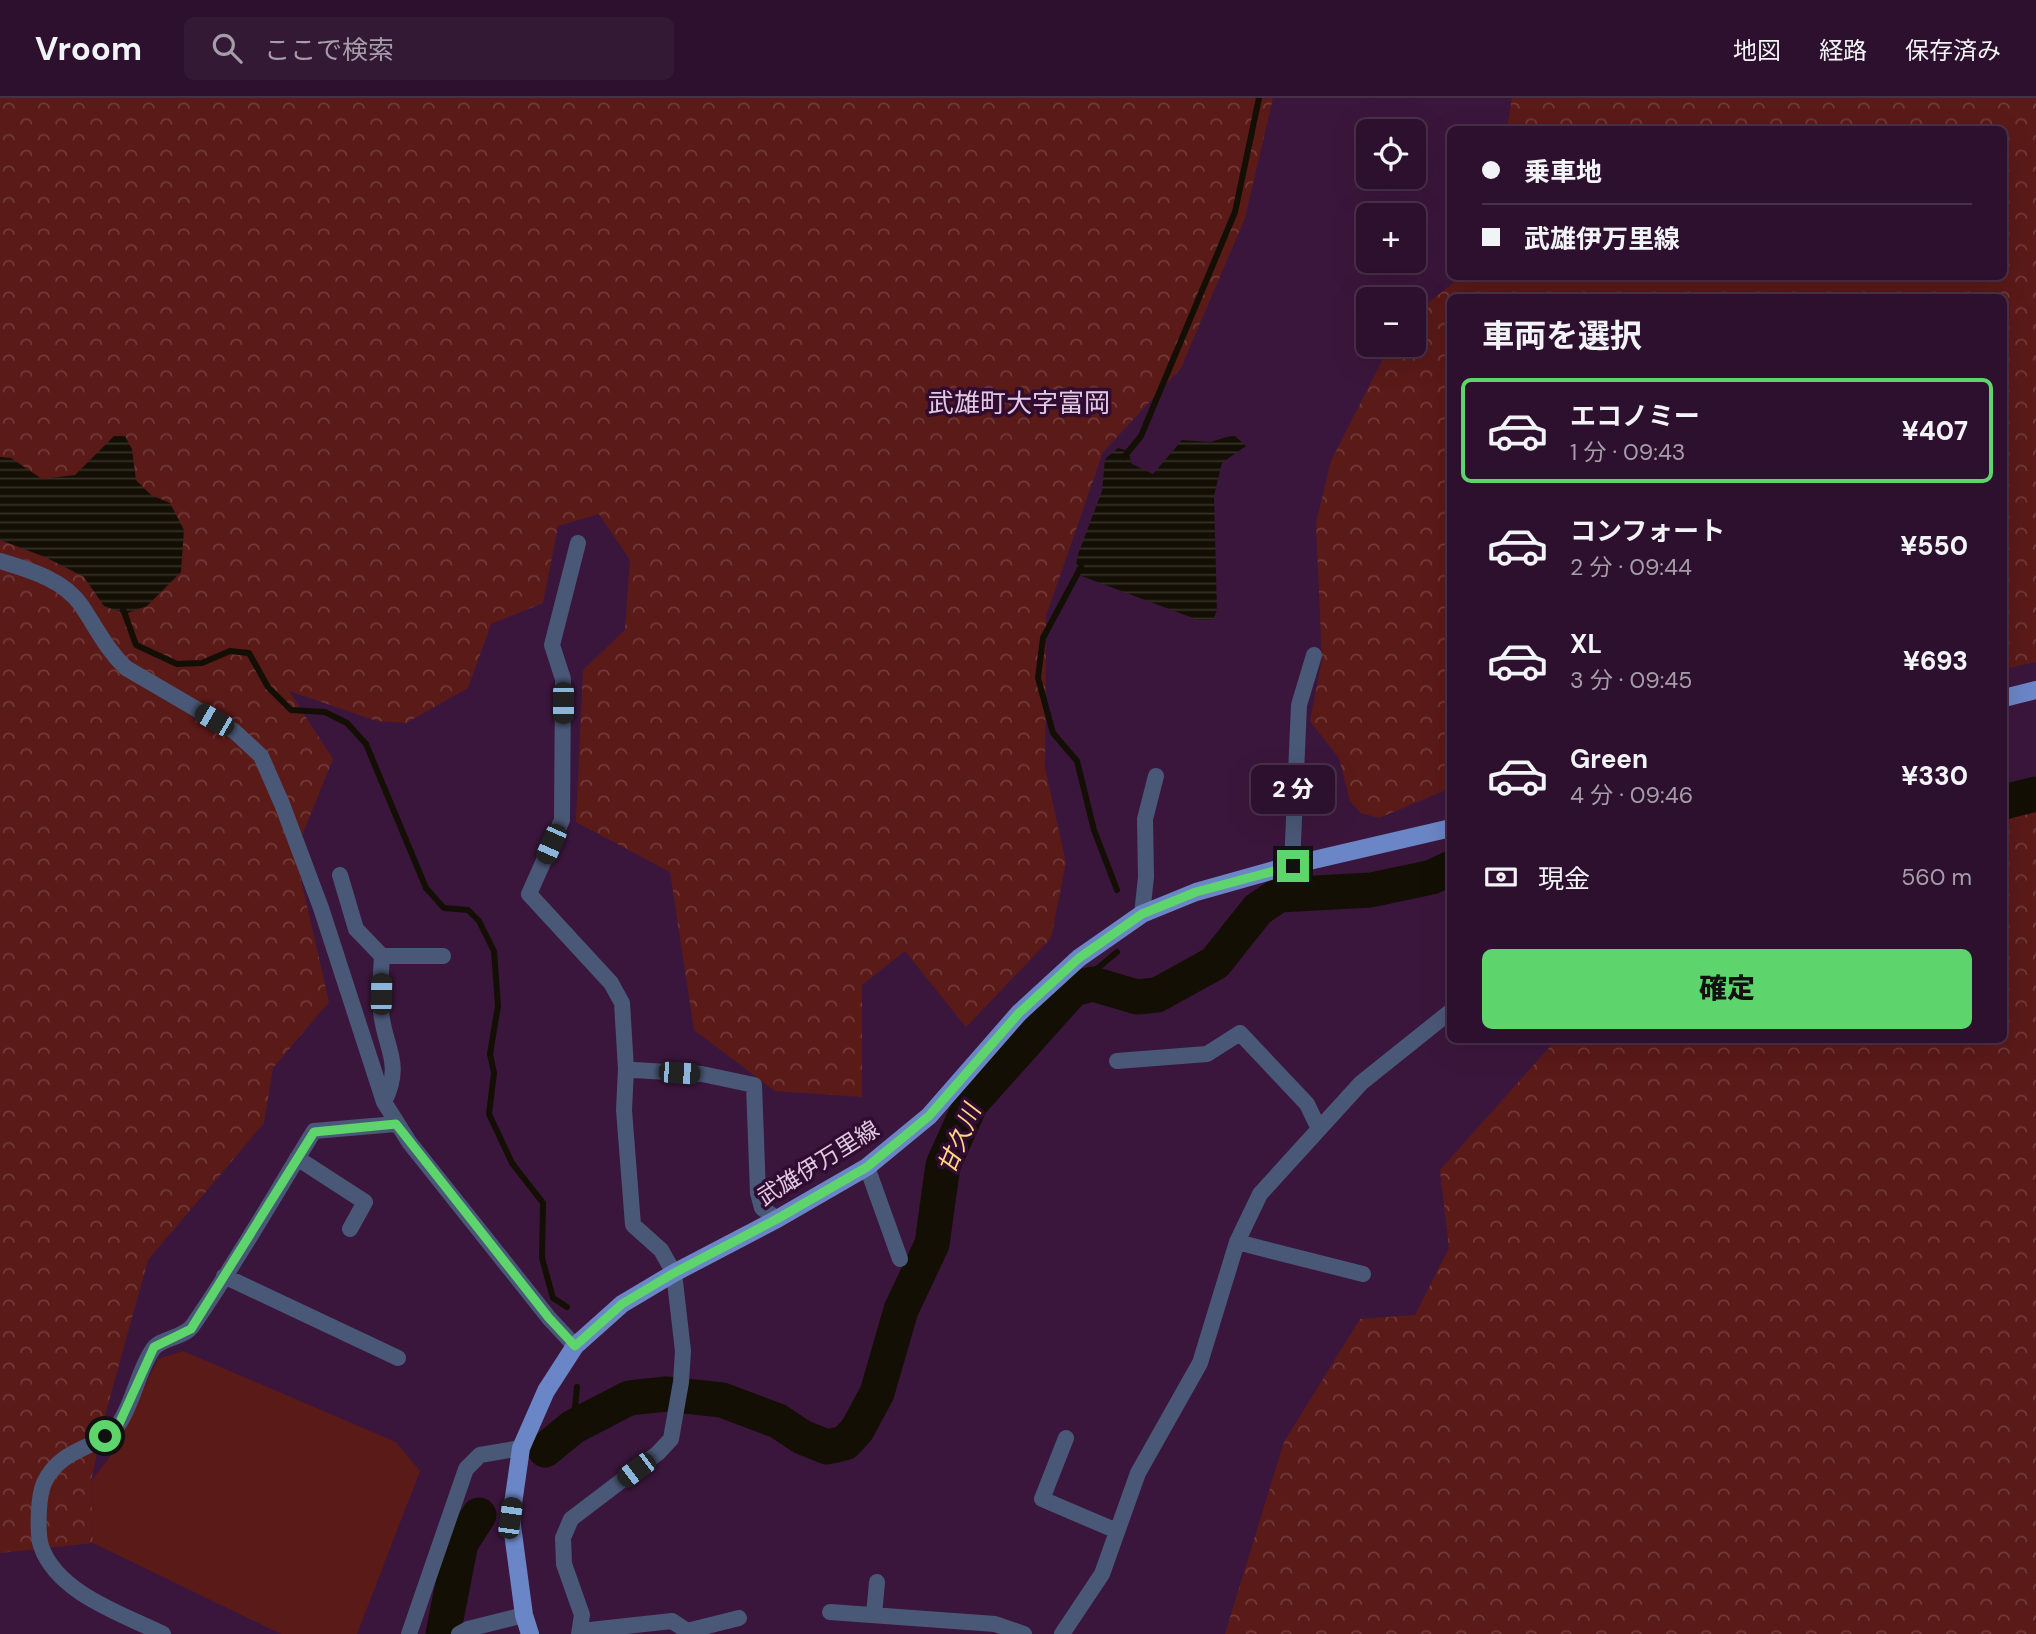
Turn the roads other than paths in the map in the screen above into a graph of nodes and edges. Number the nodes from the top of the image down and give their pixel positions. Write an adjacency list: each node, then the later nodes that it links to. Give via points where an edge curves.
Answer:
1 (578, 543): 25 (street, via 552,645 563,679 562,820 529,894 611,983 622,1003 633,1225 661,1250)
2 (0, 561): 16 (street, via 65,588 126,668 234,731 261,756 321,908)
3 (1314, 655): 8 (street, via 1299,705)
4 (2036, 690): 5 (main road)
5 (2007, 697)
6 (1156, 776): 10 (street, via 1145,819)
7 (1447, 829): 8 (main road, 武雄伊万里線)
8 (1293, 866): 10 (main road, 武雄伊万里線, via 1196,892)
9 (340, 875): 11 (street, via 356,929)
10 (1142, 914): 20 (main road, 武雄伊万里線, via 1079,958 1019,1013 929,1116)
11 (382, 956): 12 (street); 16 (street, via 381,1012 394,1062)
12 (443, 956)
13 (1447, 1014): 18 (street, via 1361,1083)
14 (1117, 1060): 18 (street, via 1208,1054 1240,1033 1307,1104)
15 (634, 1070): 21 (street, via 702,1074 754,1085 758,1193 762,1208)
16 (384, 1102): 17 (street)
17 (396, 1124): 19 (street, via 314,1132); 28 (street)
18 (1319, 1129): 23 (street, via 1260,1194)
19 (298, 1158): 22 (street, via 365,1202); 27 (street)
20 (867, 1167): 21 (main road, 武雄伊万里線); 24 (street)
21 (777, 1219): 25 (main road, 武雄伊万里線)
22 (351, 1229)
23 (1237, 1242): 26 (street); 32 (street, via 1200,1363 1138,1473)
24 (900, 1259)
25 (674, 1273): 28 (main road, 武雄伊万里線, via 622,1304); 39 (street, via 683,1351 671,1439 571,1519 563,1538 564,1564 582,1615)
26 (1363, 1274)
27 (224, 1276): 29 (street); 40 (street, via 191,1329 154,1347 119,1424 55,1465 43,1485 39,1507 40,1544 62,1578 78,1592)
28 (575, 1346): 31 (main road, 武雄伊万里線, via 546,1391)
29 (398, 1358)
30 (1066, 1438): 32 (street, via 1042,1499)
31 (521, 1448): 35 (main road, 武雄伊万里線, via 510,1518); 41 (street, via 480,1455 467,1469)
32 (1117, 1531): 44 (street, via 1102,1574)
33 (877, 1582): 36 (street)
34 (830, 1612): 36 (street)
35 (524, 1615): 38 (street); 42 (main road, 武雄伊万里線)
36 (874, 1615): 43 (street, via 995,1624)
37 (739, 1618): 39 (street, via 687,1631 672,1621)
38 (463, 1631)
39 (580, 1632)
40 (163, 1634)
41 (410, 1634)
42 (530, 1634)
43 (1024, 1634)
44 (1062, 1634)

